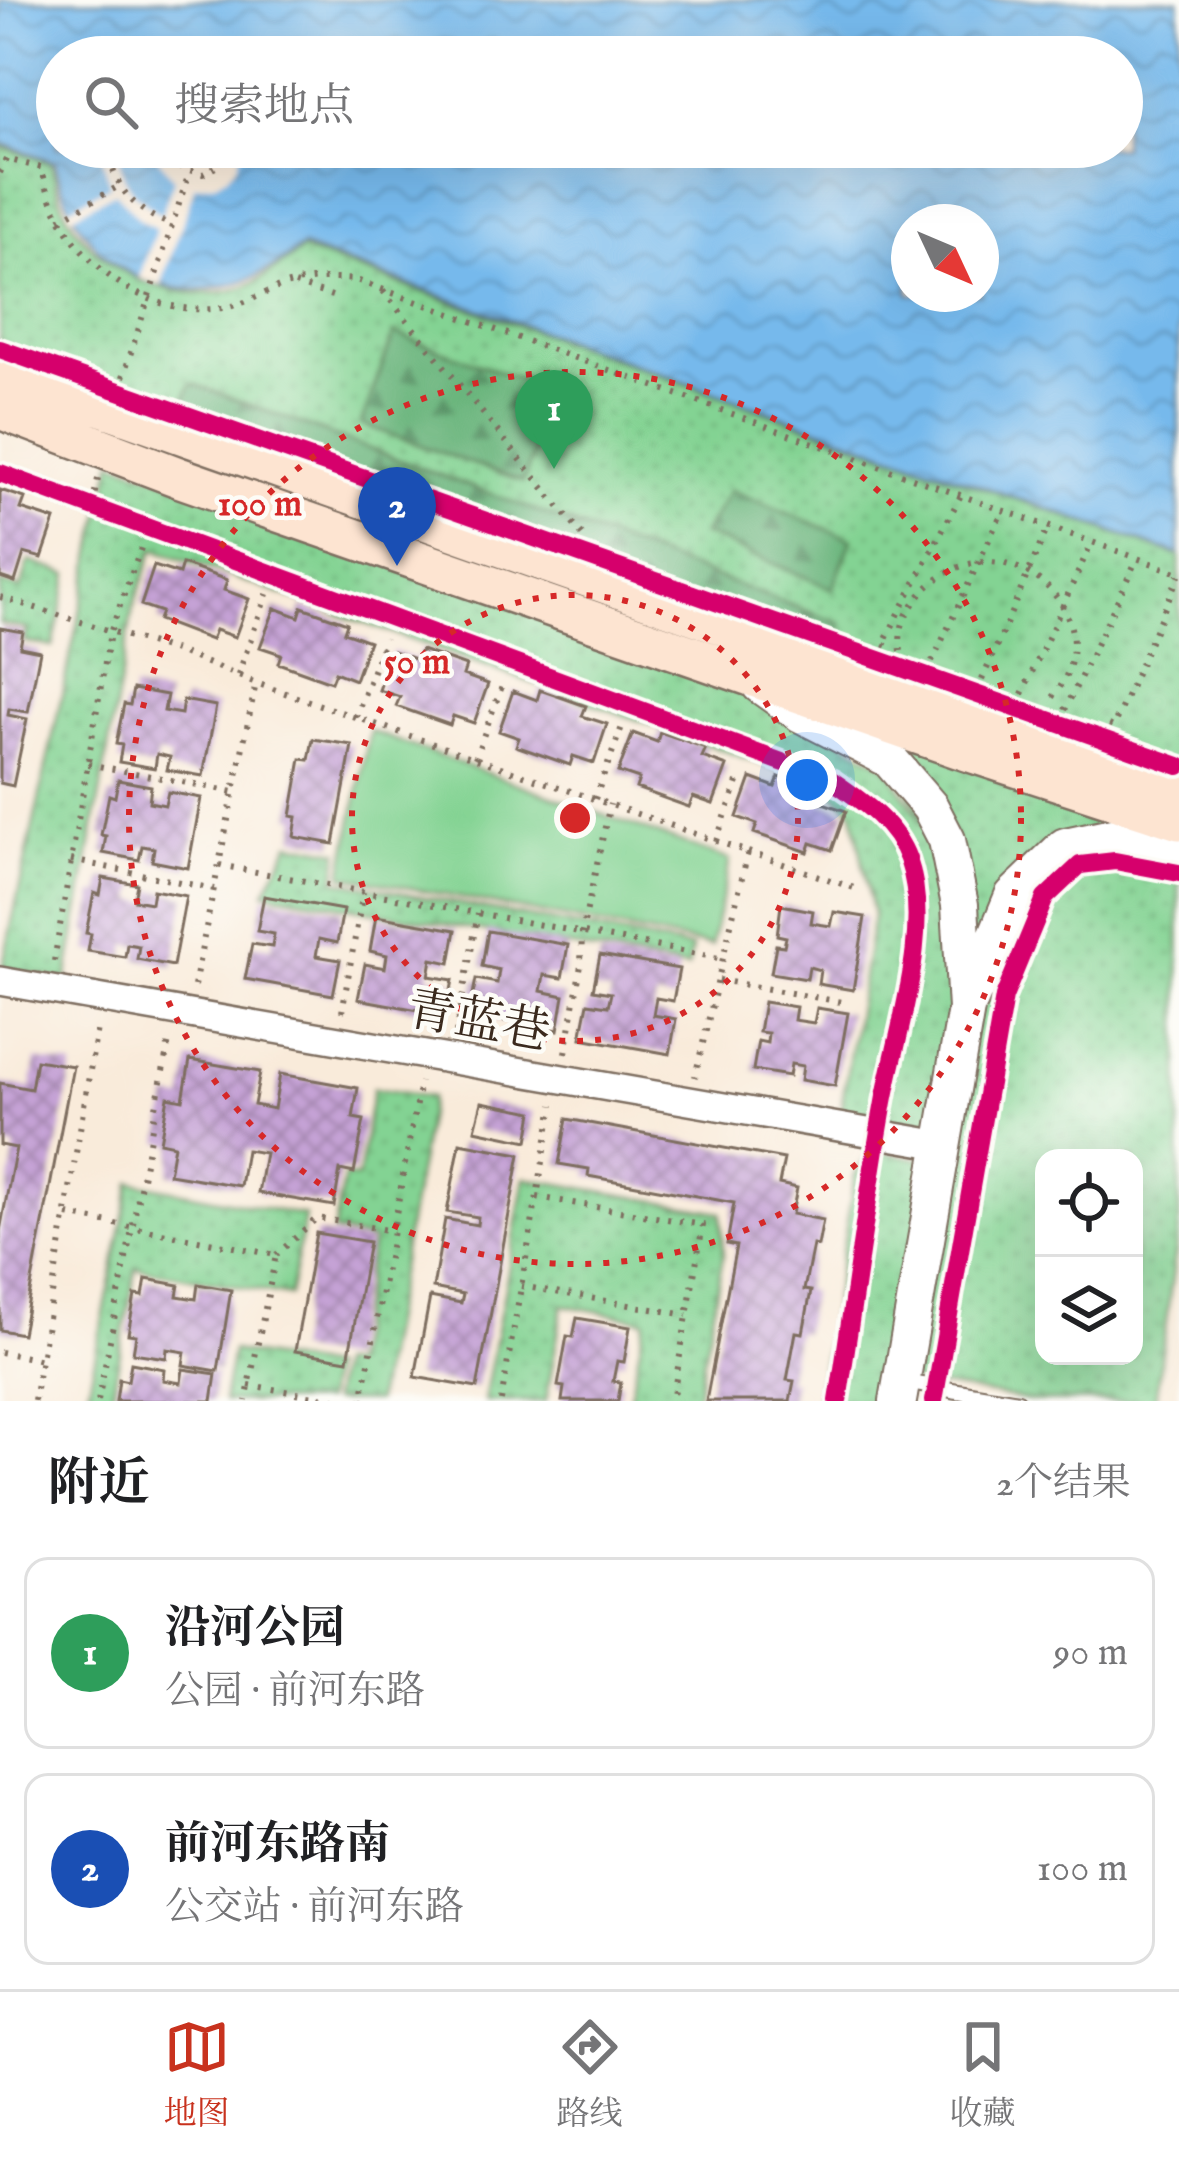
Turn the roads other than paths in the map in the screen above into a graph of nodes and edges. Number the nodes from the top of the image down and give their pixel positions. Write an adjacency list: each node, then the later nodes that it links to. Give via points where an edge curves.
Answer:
1 (0, 370): 4 (main road)
2 (0, 409): 3 (main road)
3 (743, 673): 5 (main road); 8 (street, via 889,759 930,807 947,840 960,905)
4 (1179, 786)
5 (1179, 820)
6 (1179, 848): 8 (street, via 1126,833 1065,846 1013,896)
7 (0, 981): 9 (street, 青蓝巷, via 424,1055 562,1065 690,1101)
8 (966, 1009): 9 (street)
9 (942, 1145): 10 (street)
10 (900, 1391): 11 (lane)
11 (1018, 1401)

